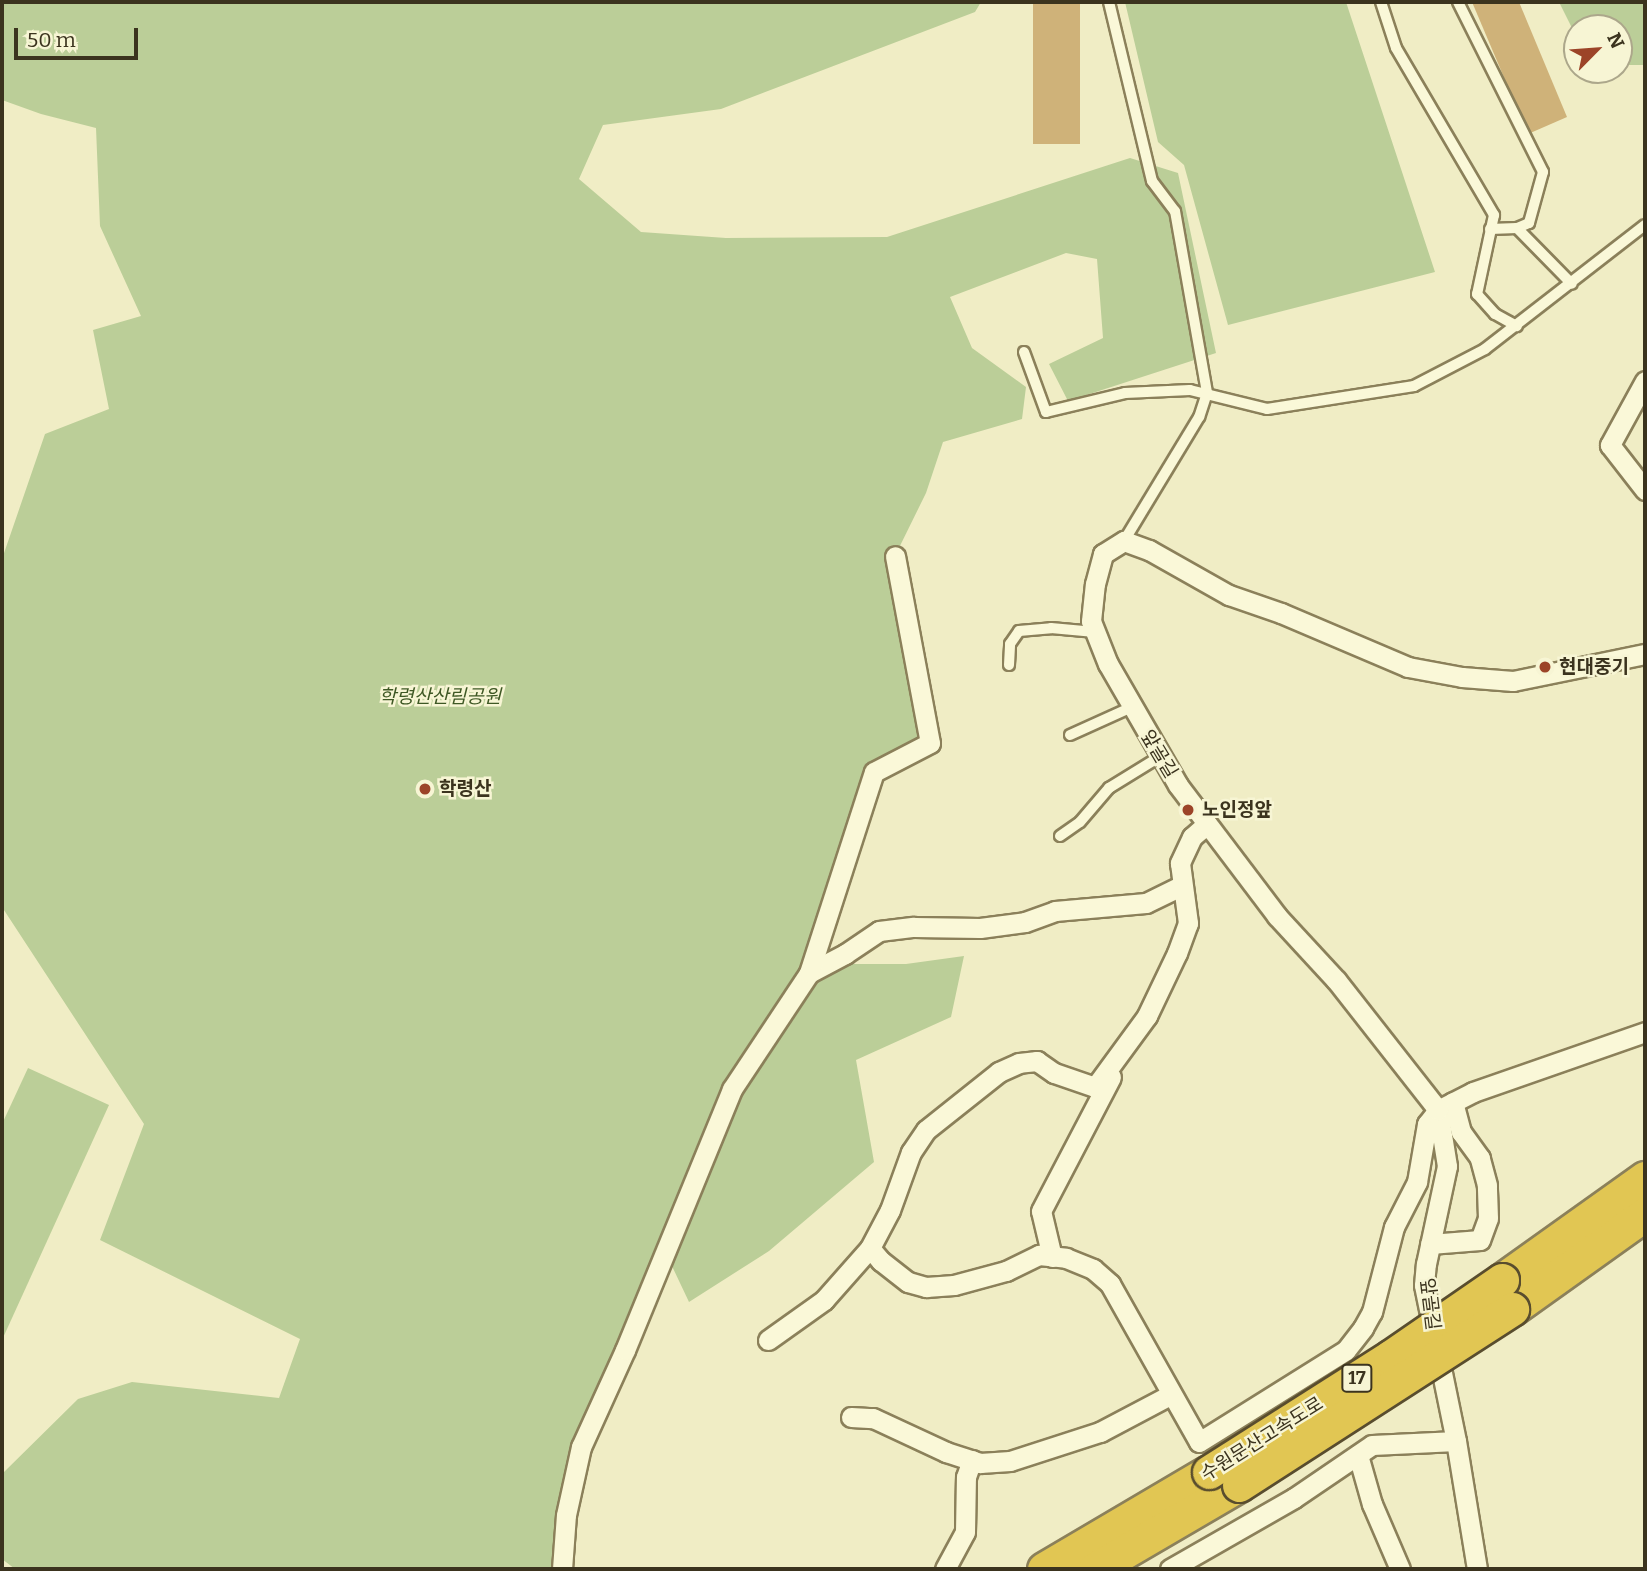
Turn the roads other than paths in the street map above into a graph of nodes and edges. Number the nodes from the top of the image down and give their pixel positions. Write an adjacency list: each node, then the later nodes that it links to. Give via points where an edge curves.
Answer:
1 (1108, 2): 11 (lane, via 1152,181 1175,211)
2 (1381, 2): 6 (lane, via 1396,48 1494,215)
3 (1458, 2): 5 (lane, via 1543,172 1528,223)
4 (1645, 225): 7 (lane)
5 (1517, 228): 6 (lane); 7 (lane)
6 (1490, 229): 8 (lane, via 1477,294 1495,314)
7 (1572, 284): 8 (lane)
8 (1517, 326): 11 (lane, via 1485,349 1414,386 1267,409)
9 (1024, 352): 11 (lane, via 1046,412 1125,393)
10 (1645, 381): 12 (street, via 1610,445)
11 (1207, 393): 13 (lane, via 1199,417)
12 (1645, 490)
13 (1124, 541): 15 (street, 앞골길, via 1104,554 1094,584 1091,621); 16 (street, via 1229,595 1408,667 1513,681)
14 (895, 556): 24 (street, via 930,743 874,772)
15 (1095, 632): 17 (lane, via 1020,631 1010,644); 18 (street, 앞골길)
16 (1645, 654)
17 (1009, 665)
18 (1132, 708): 19 (lane); 20 (street, 앞골길)
19 (1070, 735)
20 (1161, 756): 21 (street, 앞골길); 22 (lane, via 1109,788)
21 (1207, 824): 23 (street, via 1192,837 1180,863); 27 (street, 앞골길, via 1277,916)
22 (1060, 836)
23 (1181, 886): 24 (street, via 1146,903 1055,911 1025,922 878,931); 26 (street, via 1188,923 1160,992)
24 (809, 973): 41 (street, via 732,1089 581,1447 566,1515)
25 (1645, 1032): 27 (street, via 1473,1092)
26 (1128, 1045): 31 (street, via 1095,1087 1054,1073 1037,1061 999,1072 926,1130 911,1152); 32 (street, via 1041,1211)
27 (1446, 1106): 30 (street, 앞골길, via 1447,1166); 30 (street, via 1480,1158 1488,1218 1480,1240); 35 (street, via 1427,1125 1417,1182 1394,1227 1372,1312 1346,1350 1199,1442)
28 (1645, 1178): 33 (highway, 수원문산고속도로 / 17)
29 (1645, 1214): 33 (highway, 수원문산고속도로 / 17)
30 (1430, 1244): 37 (street, 앞골길, via 1424,1285)
31 (870, 1248): 32 (street, via 908,1282 926,1287 954,1285 1006,1271 1039,1255); 34 (street, via 824,1300)
32 (1052, 1256): 35 (street, via 1093,1269 1110,1284)
33 (1507, 1294): 40 (highway, 수원문산고속도로 / 17, bridge)
34 (768, 1340)
35 (1170, 1395): 39 (street, via 1100,1432 1050,1449 1010,1461)
36 (851, 1417): 39 (street, via 873,1418)
37 (1457, 1441): 38 (street, via 1372,1445); 47 (street, 앞골길)
38 (1358, 1455): 45 (street, via 1294,1498); 46 (street, via 1372,1504)
39 (972, 1460): 42 (street, via 966,1477 965,1532)
40 (1224, 1479): 43 (highway, 수원문산고속도로 / 17); 44 (highway, 수원문산고속도로 / 17)
41 (562, 1569)
42 (945, 1569)
43 (1044, 1569)
44 (1095, 1569)
45 (1170, 1569)
46 (1400, 1569)
47 (1476, 1569)

